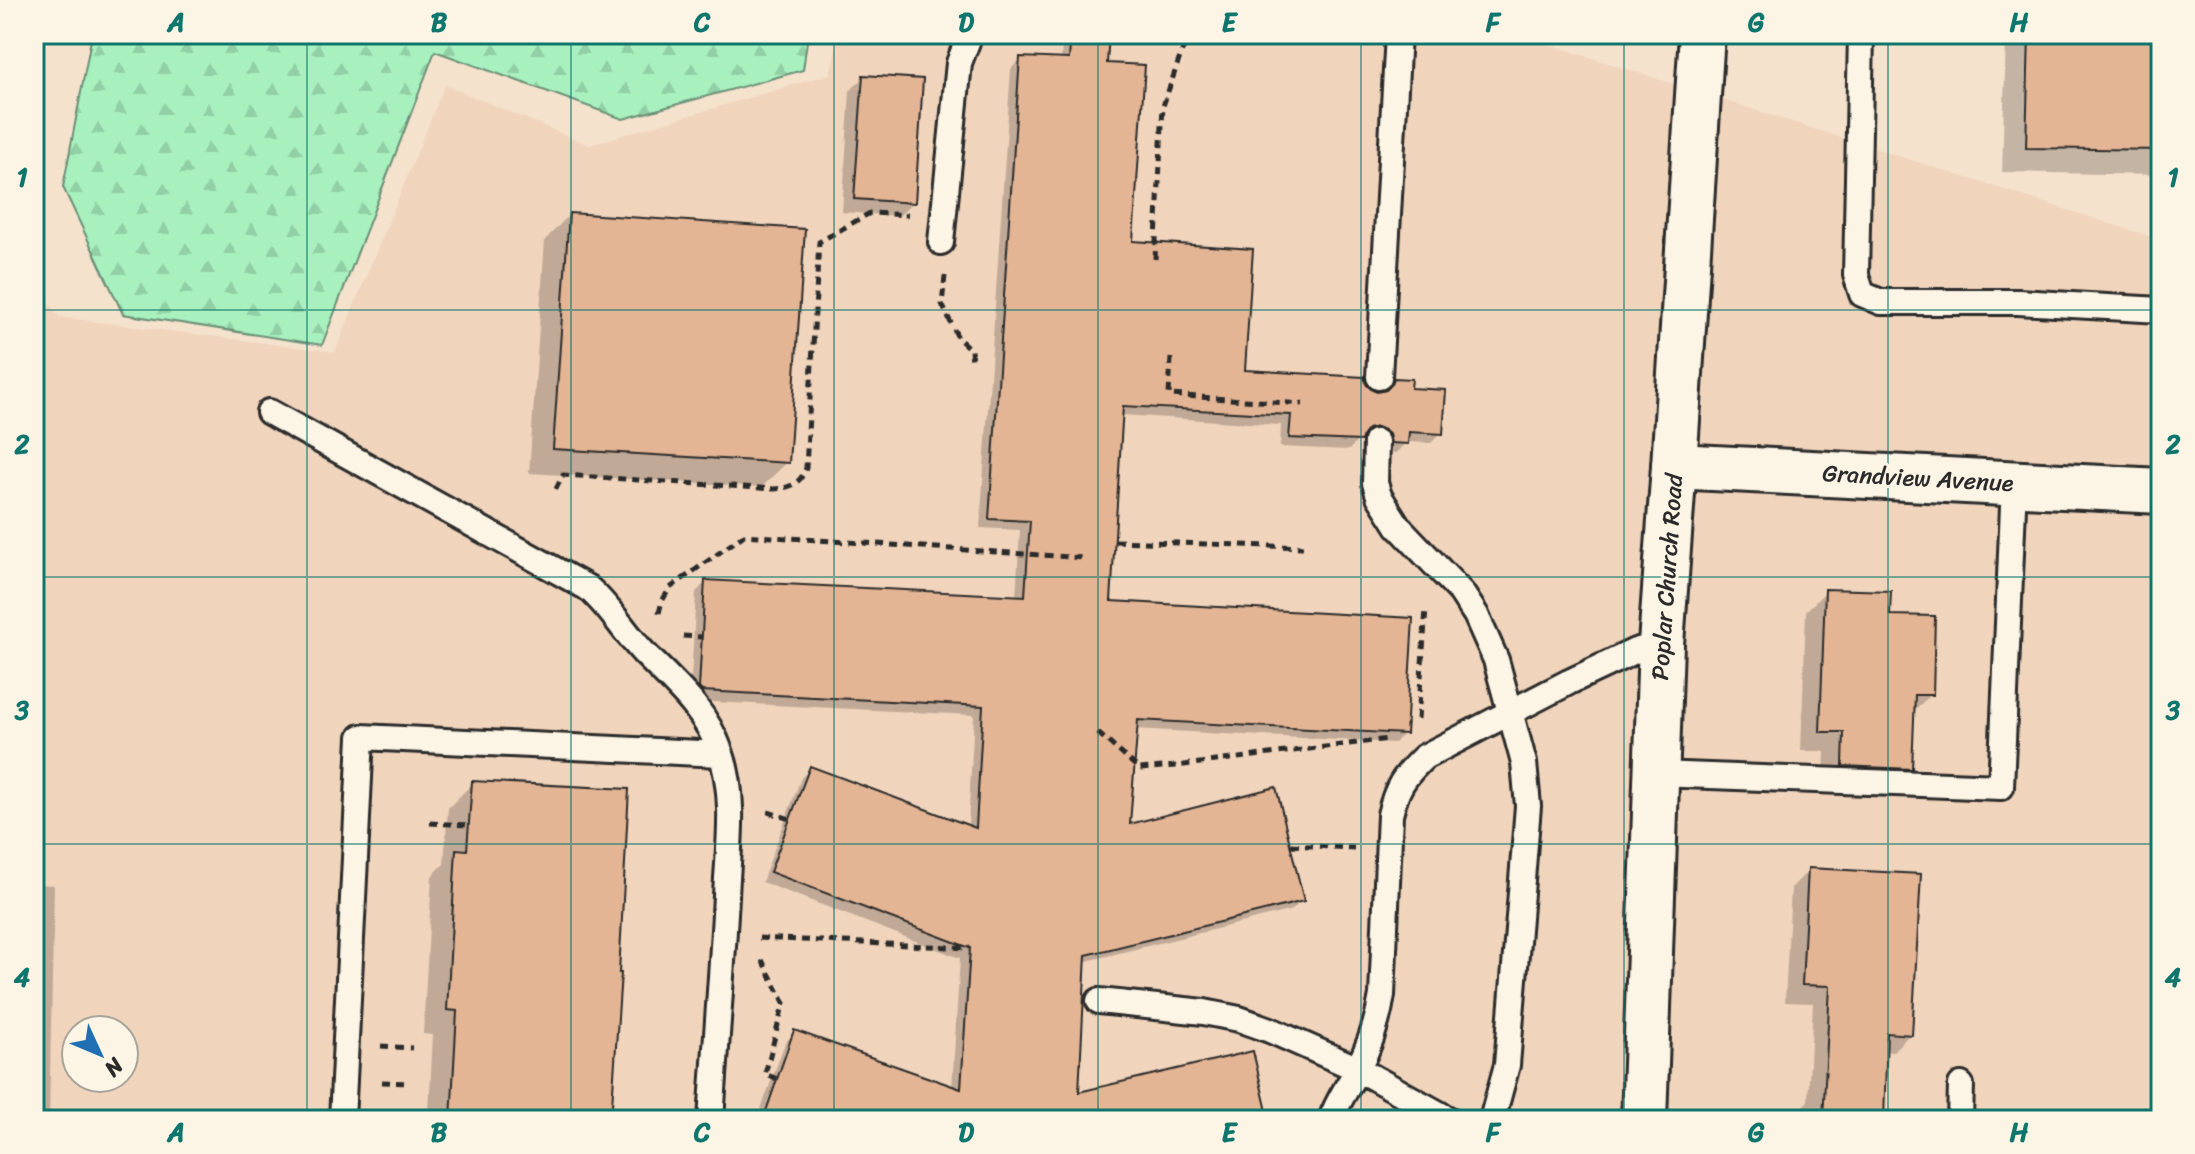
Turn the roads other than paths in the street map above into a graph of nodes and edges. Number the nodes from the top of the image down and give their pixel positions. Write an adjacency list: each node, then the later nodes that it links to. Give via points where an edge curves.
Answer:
1 (970, 34): 5 (lane, via 959,63)
2 (1398, 34): 7 (lane)
3 (1702, 34): 10 (street, Poplar Church Road)
4 (1861, 34): 6 (lane, via 1856,275 1862,294 1881,302)
5 (941, 242)
6 (2161, 310)
7 (1379, 377)
8 (269, 412): 15 (lane, via 588,588 692,700)
9 (1376, 442): 14 (lane, via 1379,496 1398,526 1476,615)
10 (1674, 466): 11 (street, Grandview Avenue); 13 (street, Poplar Church Road)
11 (2014, 483): 12 (street, Grandview Avenue); 16 (lane, via 2001,787)
12 (2161, 491)
13 (1661, 644): 14 (lane, via 1635,651); 16 (street, Poplar Church Road)
14 (1512, 713): 18 (lane, via 1424,757 1396,791 1390,815 1382,995); 24 (lane, via 1528,806 1507,1065)
15 (721, 754): 20 (lane, via 361,737); 21 (lane, via 730,821)
16 (1657, 774): 25 (street, Poplar Church Road)
17 (1099, 1001): 18 (lane, via 1239,1019)
18 (1358, 1069): 22 (lane); 23 (lane)
19 (1961, 1085): 26 (lane)
20 (342, 1120)
21 (711, 1120)
22 (1331, 1120)
23 (1450, 1120)
24 (1492, 1120)
25 (1644, 1120)
26 (1960, 1120)

